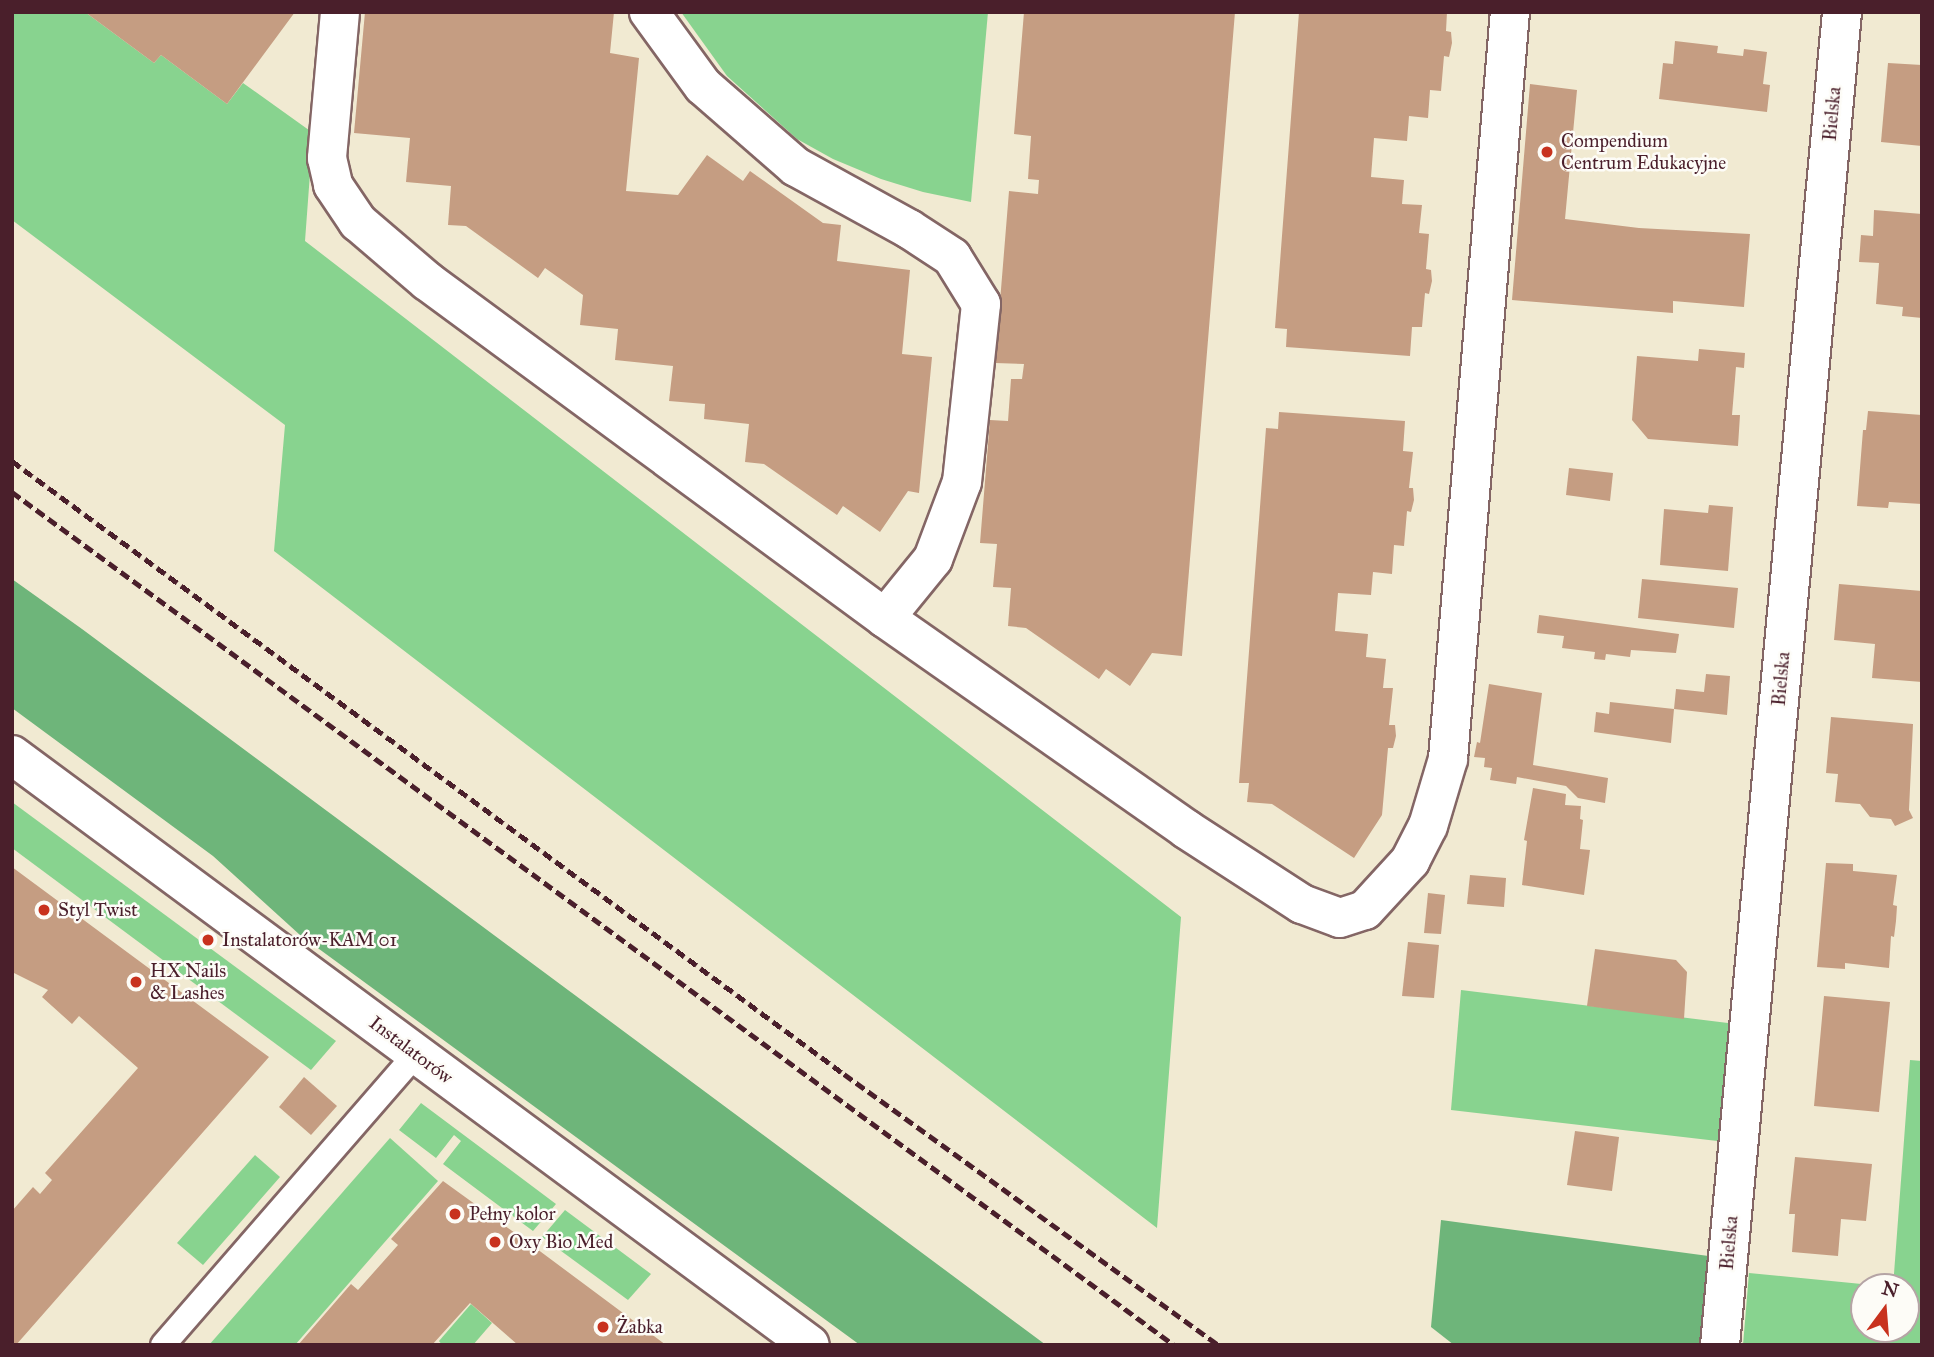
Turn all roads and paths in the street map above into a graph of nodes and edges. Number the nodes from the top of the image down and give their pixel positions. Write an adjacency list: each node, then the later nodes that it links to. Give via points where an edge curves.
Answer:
1 (340, 12): 5 (street, via 327,158 333,185 358,222 427,281)
2 (649, 12): 5 (street, via 703,86 796,167 952,257 981,304 962,482 933,559)
3 (1510, 12): 5 (street, via 1448,759 1428,826 1410,861 1365,911 1340,918 1302,904 1186,829)
4 (1842, 12): 10 (street, Bielska)
5 (885, 618)
6 (12, 755): 7 (street, Instalatorów)
7 (416, 1054): 8 (lane); 9 (street, Instalatorów)
8 (163, 1345)
9 (810, 1345)
10 (1720, 1345)

